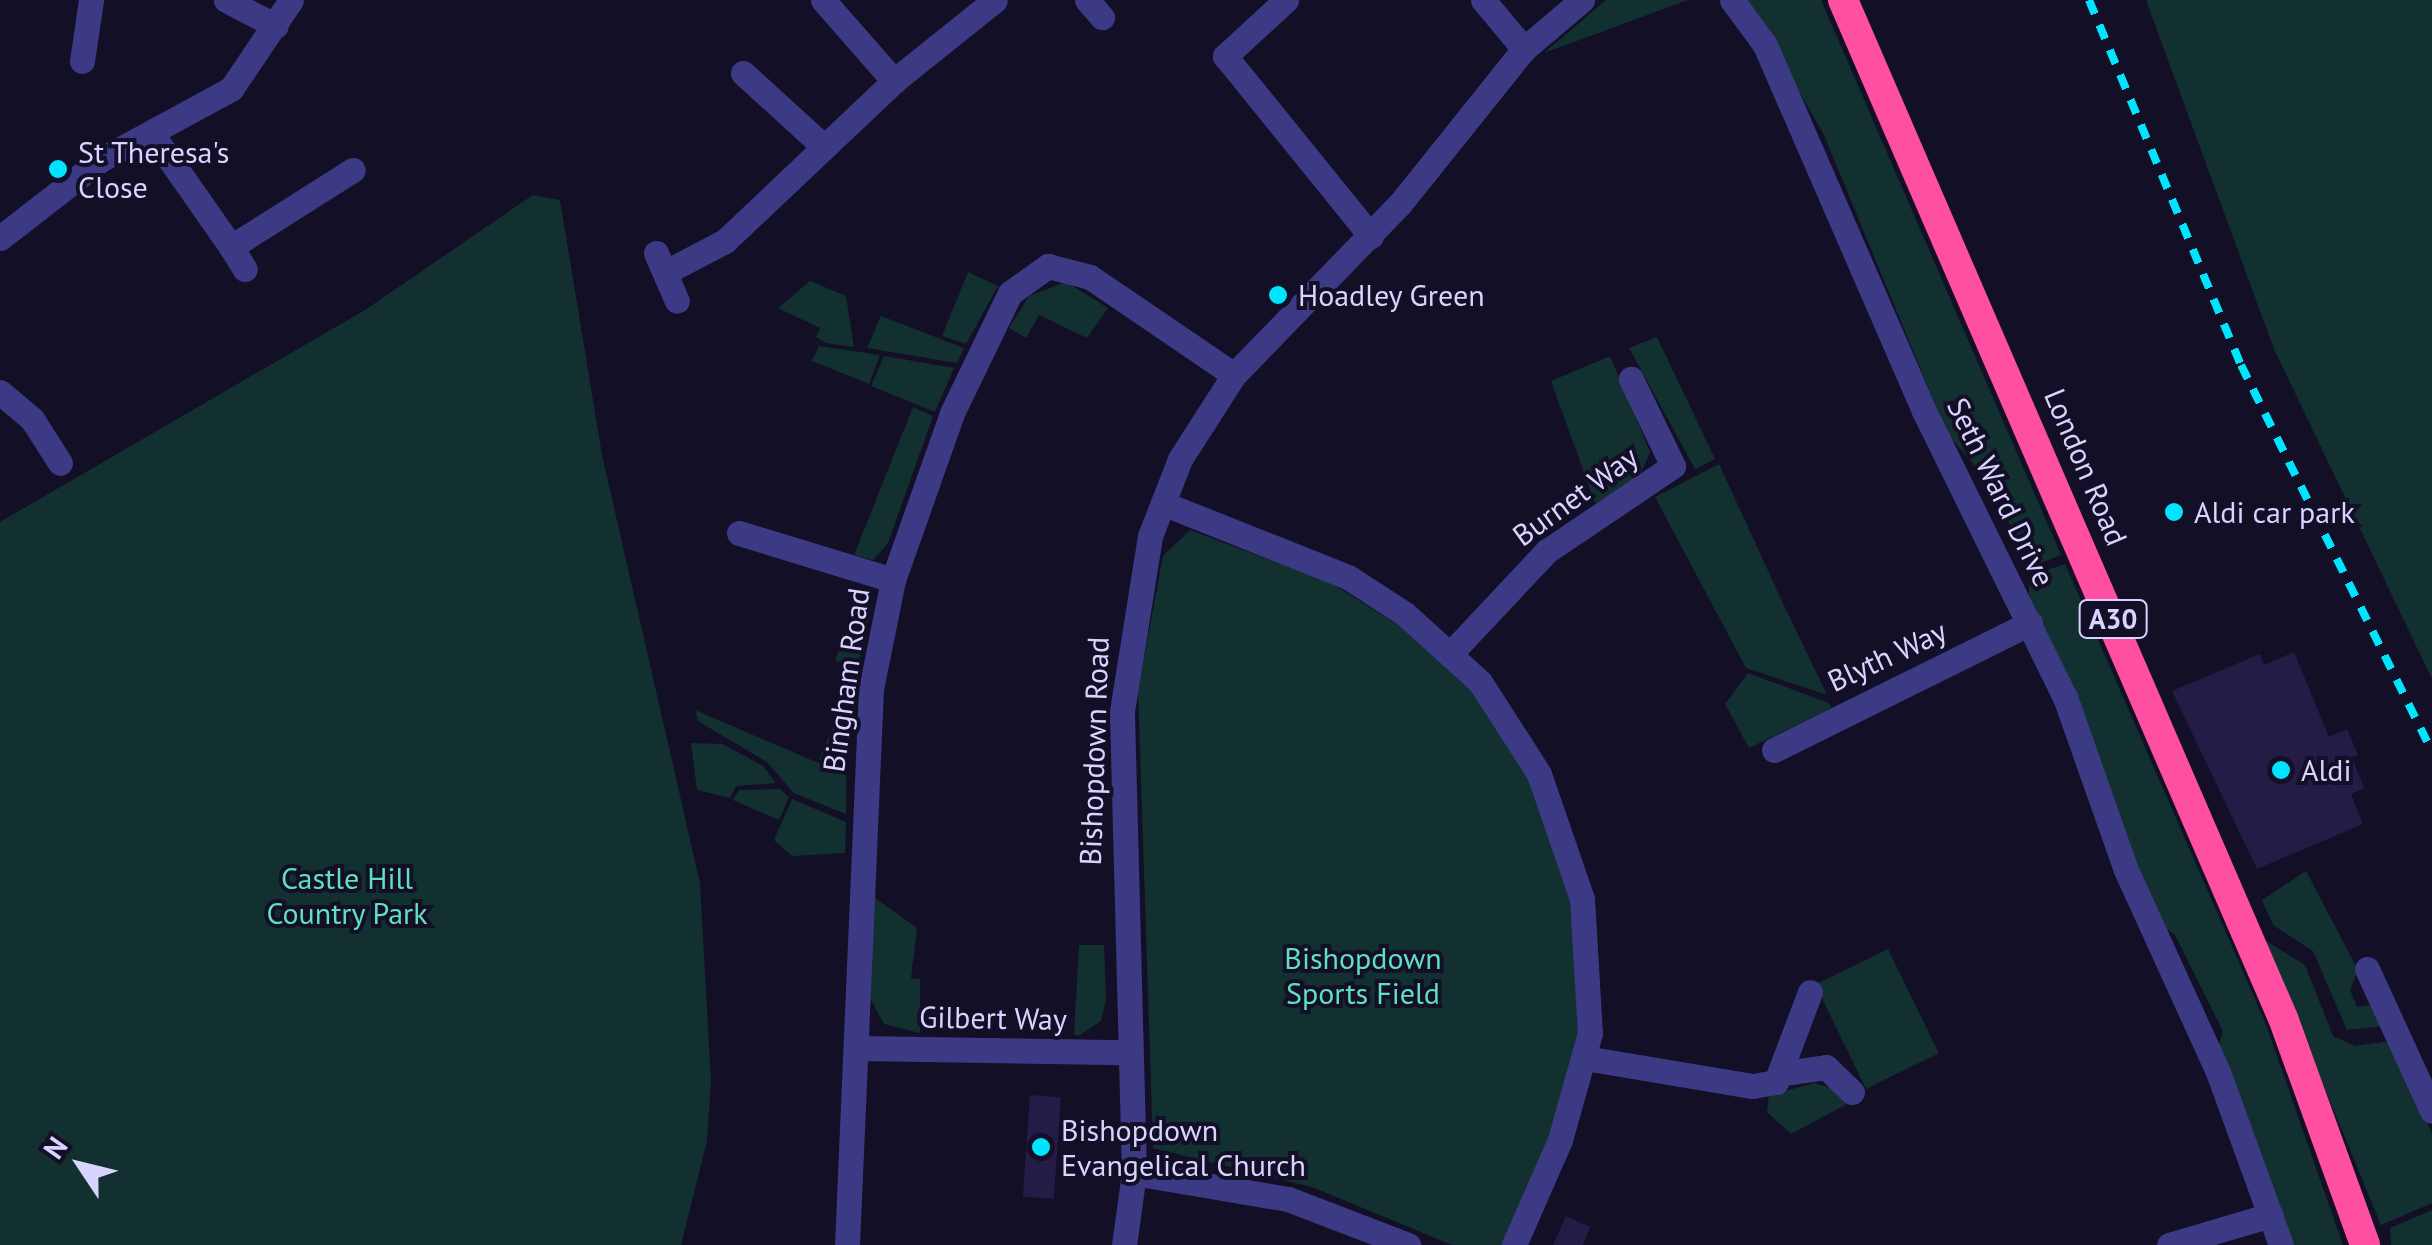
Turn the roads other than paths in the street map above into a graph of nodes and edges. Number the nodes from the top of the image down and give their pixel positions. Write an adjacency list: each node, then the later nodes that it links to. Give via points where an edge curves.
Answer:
1 (91, 0): 13 (street)
2 (226, 0): 11 (street)
3 (290, 0): 11 (street)
4 (823, 0): 15 (street)
5 (1286, 0): 19 (street, via 1225,56)
6 (1482, 0): 12 (street)
7 (1582, 0): 12 (street, Bishopdown Road)
8 (1732, 0): 29 (street, Seth Ward Drive, via 1765,46 1924,411)
9 (1843, 0): 48 (highway, London Road / A30, via 2275,1000)
10 (988, 6): 15 (street)
11 (276, 26): 16 (street, via 231,89)
12 (1524, 49): 19 (street, Bishopdown Road)
13 (82, 61)
14 (743, 73): 17 (street)
15 (894, 81): 17 (street)
16 (152, 134): 18 (street, via 238,258); 20 (street, via 102,159)
17 (822, 146): 21 (street, via 725,240 661,262)
18 (353, 170)
19 (1371, 236): 22 (street, Bishopdown Road)
20 (0, 238)
21 (676, 300)
22 (1234, 375): 26 (street, Bishopdown Road, via 1180,459); 28 (street, Bingham Road, via 1090,278 1062,266 1038,269 1010,294 982,346)
23 (1631, 379): 30 (street, Burnet Way, via 1674,466 1547,552)
24 (0, 392): 25 (street, via 32,419)
25 (60, 463)
26 (1167, 505): 30 (street, via 1348,578); 35 (street, Bishopdown Road, via 1142,561 1124,673)
27 (739, 534): 28 (street)
28 (892, 580): 34 (street, Bingham Road, via 864,775)
29 (2030, 623): 31 (street, Blyth Way); 41 (street, Seth Ward Drive)
30 (1452, 652): 36 (street, via 1525,746 1567,846 1591,966)
31 (1774, 750)
32 (2368, 969): 39 (street)
33 (1810, 992): 37 (street)
34 (858, 1048): 35 (street, Gilbert Way); 42 (street, Bingham Road)
35 (1128, 1052): 40 (street, Bishopdown Road)
36 (1585, 1058): 37 (street, via 1754,1086); 45 (street)
37 (1785, 1073): 38 (street, via 1826,1067)
38 (1852, 1092)
39 (2432, 1111)
40 (1134, 1173): 43 (street, Bishopdown Road); 44 (street, via 1288,1199)
41 (2272, 1214): 46 (street); 47 (street, Seth Ward Drive)
42 (847, 1245)
43 (1124, 1245)
44 (1408, 1245)
45 (1514, 1245)
46 (2169, 1245)
47 (2281, 1245)
48 (2365, 1245)

